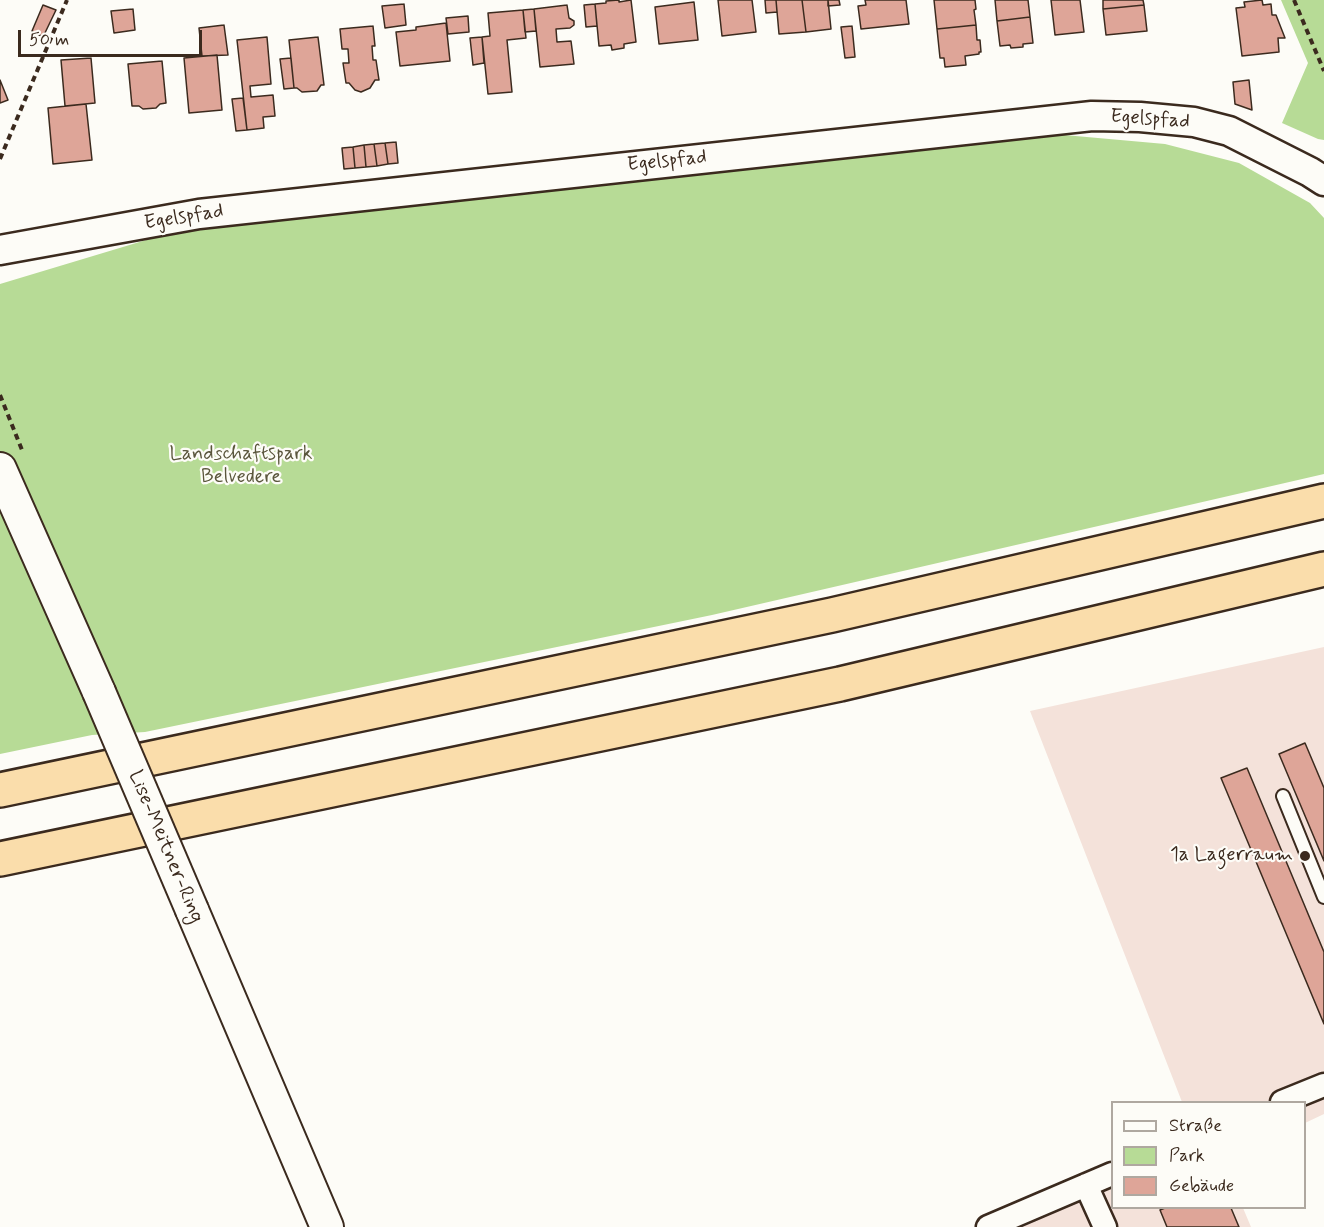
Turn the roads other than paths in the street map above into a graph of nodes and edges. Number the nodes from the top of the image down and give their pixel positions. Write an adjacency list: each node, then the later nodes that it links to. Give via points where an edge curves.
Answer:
1 (1324, 181): 2 (street, Egelspfad, via 1229,131 1194,122 1092,116 199,214)
2 (0, 250)
3 (0, 470): 14 (main road, Lise-Meitner-Ring, bridge)
4 (1324, 501): 6 (highway, via 832,615)
5 (1324, 569): 8 (highway, via 840,684)
6 (0, 790)
7 (1283, 796): 9 (lane)
8 (0, 859)
9 (1324, 897)
10 (1324, 1085): 11 (street)
11 (1284, 1101)
12 (1111, 1175): 13 (street)
13 (1086, 1185): 15 (street); 16 (street)
14 (327, 1227)
15 (988, 1227)
16 (1105, 1227)

